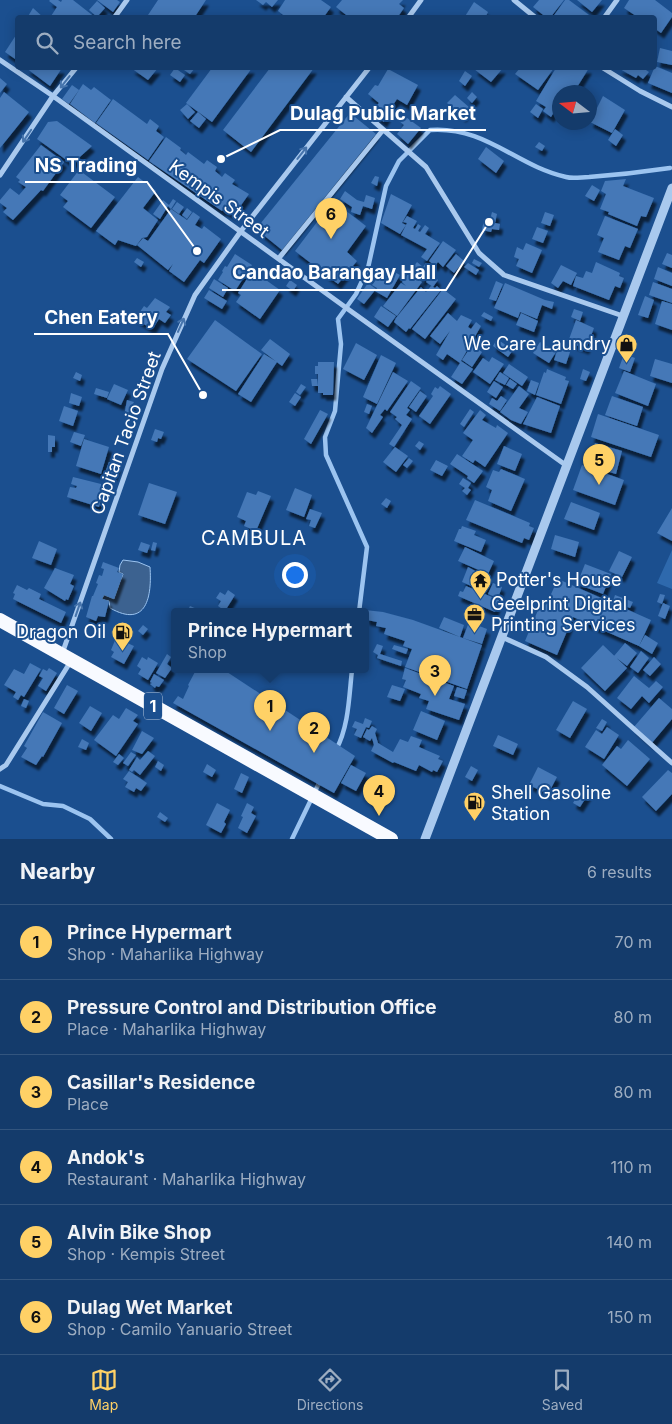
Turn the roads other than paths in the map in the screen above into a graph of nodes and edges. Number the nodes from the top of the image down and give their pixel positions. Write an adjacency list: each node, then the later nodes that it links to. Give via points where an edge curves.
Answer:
1 (127, 0): 5 (street)
2 (421, 0): 6 (street)
3 (514, 0): 7 (street)
4 (617, 0): 8 (street)
5 (116, 15)
6 (410, 15)
7 (532, 15)
8 (606, 15)
9 (0, 60): 13 (street, Kempis Street)
10 (74, 70): 13 (street, one-way to 13)
11 (367, 70): 14 (street, Capitan Tacio Street)
12 (606, 70): 15 (street)
13 (54, 96): 17 (street, one-way to 17); 19 (street, Kempis Street)
14 (346, 97): 16 (street); 19 (street, Capitan Tacio Street, one-way to 14)
15 (672, 107)
16 (383, 130): 20 (street); 21 (street, via 426,167 479,253 504,275)
17 (0, 175)
18 (672, 188): 21 (street)
19 (241, 231): 20 (street, Kempis Street); 25 (street, Capitan Tacio Street, one-way to 19, via 162,368 195,295)
20 (279, 258): 22 (street, Kempis Street)
21 (624, 316): 22 (street)
22 (567, 466): 24 (street)
23 (0, 620): 25 (highway, 1)
24 (502, 637): 26 (street, via 546,657 587,687); 29 (street)
25 (66, 658): 27 (street, Capitan Tacio Street, via 6,765); 28 (highway, 1)
26 (672, 763)
27 (0, 769)
28 (392, 839)
29 (425, 839)

